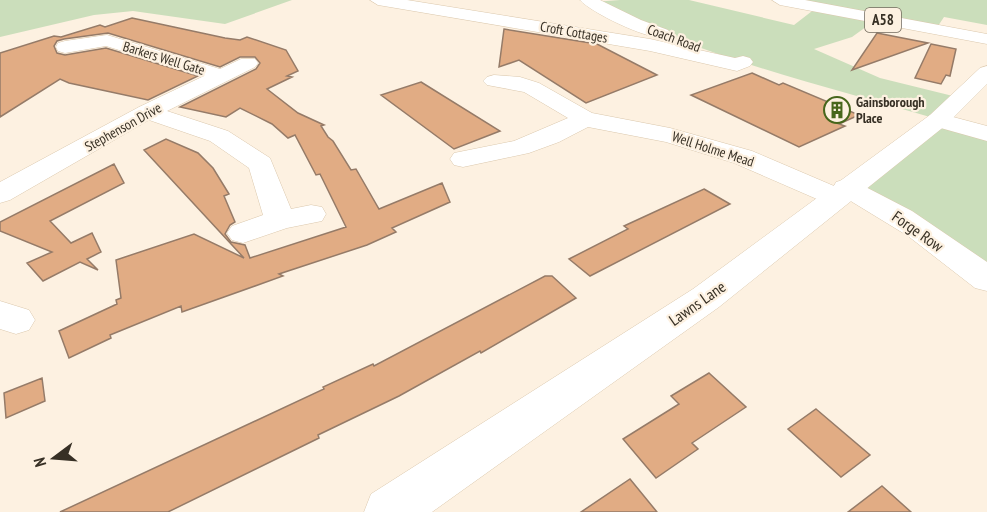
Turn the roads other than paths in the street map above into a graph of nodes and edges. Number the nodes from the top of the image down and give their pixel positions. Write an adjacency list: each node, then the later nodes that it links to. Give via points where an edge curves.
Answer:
1 (378, 0): 8 (street, Croft Cottages, via 650,45 737,65)
2 (588, 0): 8 (street, Coach Road, via 634,24)
3 (780, 0): 5 (street, A58)
4 (139, 31): 6 (street, Barkers Well Gate)
5 (987, 39)
6 (107, 40): 7 (street, Barkers Well Gate); 12 (street, Barkers Well Gate)
7 (65, 47)
8 (743, 62): 10 (street, Coach Road)
9 (248, 63): 12 (street, Stephenson Drive)
10 (763, 68)
11 (987, 72): 16 (street, Lawns Lane)
12 (220, 75): 14 (street, Stephenson Drive)
13 (494, 81): 15 (street, Well Holme Mead, via 513,81 548,94)
14 (147, 112): 20 (street, Stephenson Drive); 24 (street, via 219,136 261,164)
15 (585, 119): 18 (street, via 520,148); 21 (street, Well Holme Mead, via 670,135)
16 (938, 120): 17 (street); 21 (street, Lawns Lane)
17 (987, 134)
18 (463, 159)
19 (0, 167): 20 (street)
20 (33, 177): 22 (street, Stephenson Drive)
21 (841, 192): 26 (street, Forge Row, via 869,198); 27 (street, Lawns Lane, via 706,298)
22 (0, 194)
23 (311, 214): 24 (street)
24 (280, 220): 25 (street)
25 (243, 233)
26 (987, 279)
27 (389, 512)

